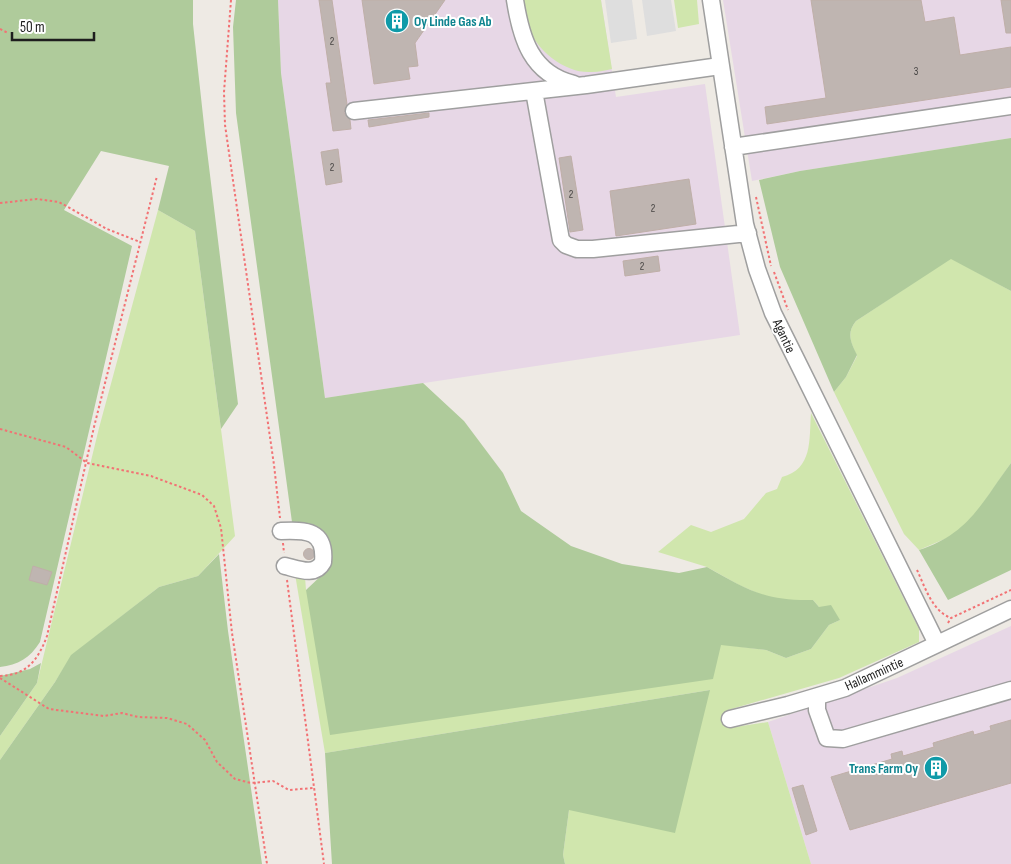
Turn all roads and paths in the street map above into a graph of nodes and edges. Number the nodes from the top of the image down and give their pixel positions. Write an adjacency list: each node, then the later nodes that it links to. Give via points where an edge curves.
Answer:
1 (231, 0): 20 (path, via 224,92 225,125)
2 (515, 0): 7 (street, via 522,37 535,61 565,82)
3 (710, 0): 6 (street, Agantie)
4 (0, 29): 5 (path)
5 (8, 33)
6 (720, 66): 7 (street); 11 (street, Agantie)
7 (586, 85): 8 (street)
8 (534, 91): 10 (street); 15 (street, via 561,240 566,245 593,249)
9 (1011, 106): 11 (street)
10 (354, 111)
11 (733, 147): 15 (street, Agantie)
12 (157, 176): 16 (path)
13 (754, 191): 17 (path, via 772,266)
14 (0, 203): 16 (path, via 37,199 59,202 107,229)
15 (748, 233): 25 (street, Agantie, via 757,269 778,322)
16 (140, 242): 19 (path)
17 (788, 310)
18 (0, 429): 19 (path, via 66,446)
19 (87, 463): 26 (path, via 44,645 28,669 13,676); 30 (path, via 151,476 202,495 214,506 221,528 232,633)
20 (281, 531): 22 (path); 22 (street, via 312,532 320,541 323,552 322,566 315,570)
21 (914, 564): 24 (path, via 936,608)
22 (285, 566): 31 (path)
23 (1011, 609): 25 (street, Hallammintie)
24 (951, 618)
25 (937, 644): 28 (street, Hallammintie, via 870,678)
26 (0, 677): 30 (path, via 49,709 104,716 122,713 188,724 205,740 217,762 235,779)
27 (1011, 690): 28 (street, via 833,740 827,738 820,721)
28 (817, 697): 29 (street, Hallammintie)
29 (730, 719)
30 (256, 784): 31 (path, via 273,781 289,790); 32 (path)
31 (313, 788): 33 (path)
32 (267, 864)
33 (324, 864)

